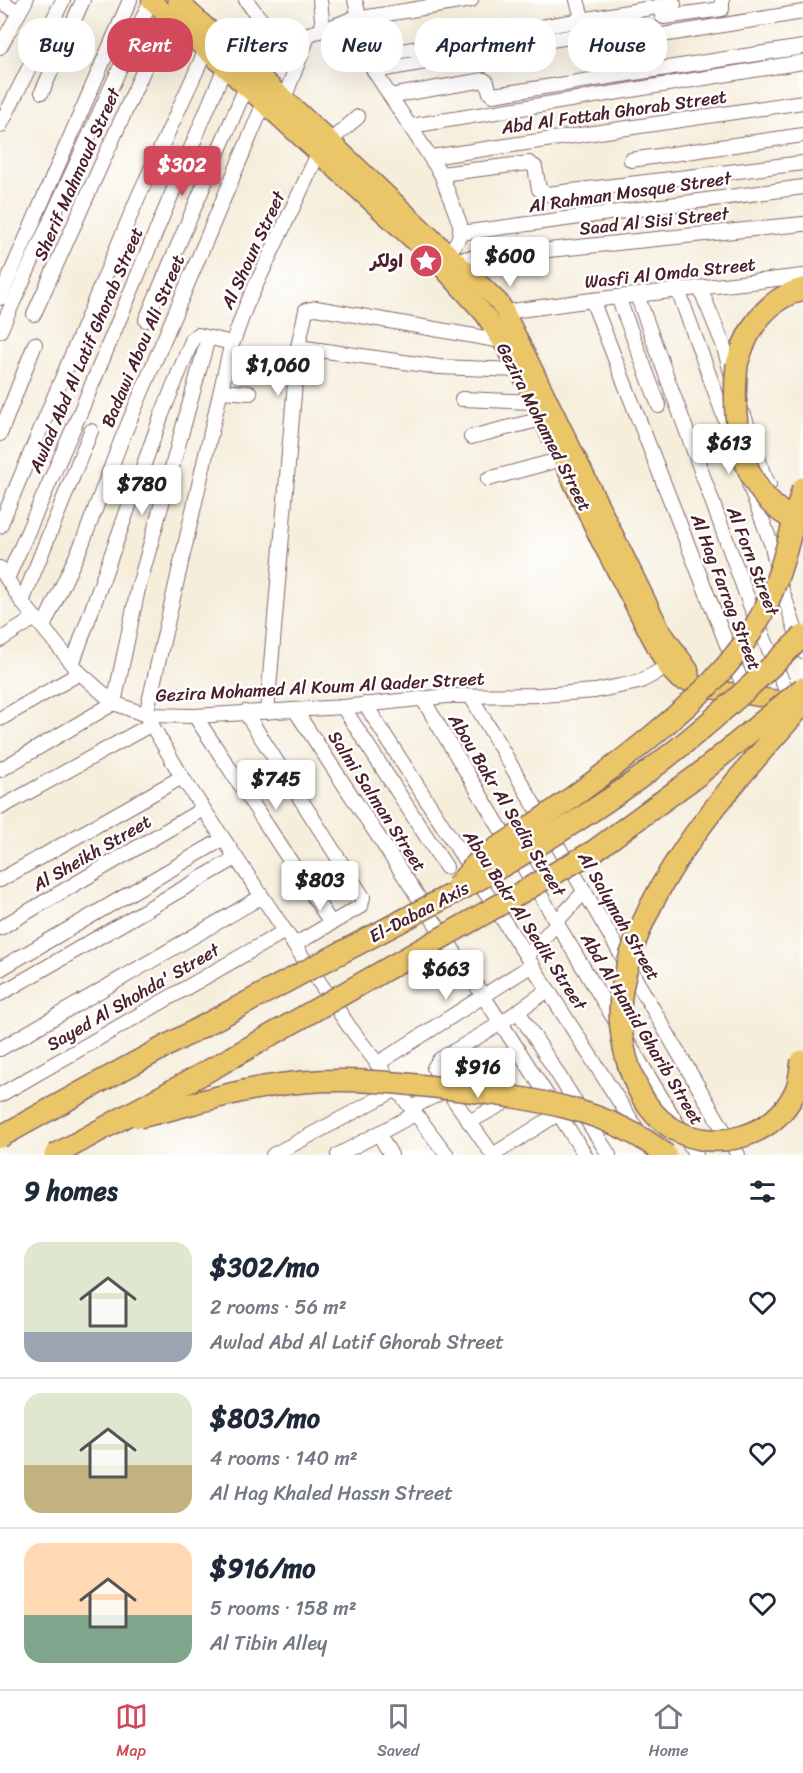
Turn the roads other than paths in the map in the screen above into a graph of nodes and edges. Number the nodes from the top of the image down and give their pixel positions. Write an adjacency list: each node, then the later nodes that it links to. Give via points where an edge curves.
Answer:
1 (63, 0): 47 (street)
2 (83, 0): 41 (street)
3 (130, 0): 65 (street)
4 (151, 0): 15 (main road, Gezira Mohamed Street); 70 (street)
5 (320, 0): 18 (street)
6 (355, 0): 19 (street)
7 (404, 0): 13 (street)
8 (471, 0): 19 (street)
9 (578, 0): 20 (street)
10 (722, 0): 21 (street, via 722,9 664,17 667,5)
11 (0, 1): 14 (street)
12 (253, 2): 17 (street)
13 (387, 4): 19 (street)
14 (22, 6): 27 (street)
15 (172, 8): 29 (main road, Gezira Mohamed Street); 43 (main road, Gezira Mohamed Street); 68 (street, Sherif Mahmoud Street)
16 (803, 12): 25 (street)
17 (263, 18)
18 (322, 18)
19 (355, 18)
20 (583, 18)
21 (589, 18)
22 (568, 22): 30 (street)
23 (321, 30): 24 (street)
24 (309, 34)
25 (667, 34)
26 (568, 37): 34 (street)
27 (0, 47)
28 (803, 47): 32 (street)
29 (205, 49)
30 (403, 51)
31 (205, 52): 91 (street, via 139,195)
32 (771, 52): 35 (street); 42 (street, via 494,95 484,80)
33 (803, 62): 35 (street)
34 (403, 66)
35 (773, 67): 48 (street, via 612,100)
36 (223, 72): 92 (street, Awlad Abd Al Latif Ghorab Street, via 80,413)
37 (230, 72): 40 (main road, Gezira Mohamed Street)
38 (295, 72): 43 (street)
39 (375, 72): 42 (street)
40 (246, 87): 45 (main road, Gezira Mohamed Street); 69 (street, Badawi Abou Ali Street)
41 (42, 92)
42 (390, 96): 48 (street)
43 (284, 99): 50 (main road, Gezira Mohamed Street)
44 (803, 102): 51 (street, Abd Al Fattah Ghorab Street)
45 (264, 103): 50 (main road, Gezira Mohamed Street); 94 (street, Badawi Abou Ali Street, via 125,430 82,544)
46 (358, 117): 50 (street)
47 (0, 126)
48 (411, 126): 51 (street)
49 (803, 135): 52 (street)
50 (324, 147): 58 (main road, Gezira Mohamed Street); 74 (street, Al Shoun Street, via 272,249)
51 (431, 157): 54 (street)
52 (631, 160)
53 (803, 163): 54 (street, via 547,194 539,189 535,167 530,163)
54 (441, 174): 57 (street)
55 (803, 187): 57 (street, Al Rahman Mosque Street)
56 (803, 224): 58 (street, Saad Al Sisi Street)
57 (461, 233): 58 (street)
58 (446, 258): 67 (main road, Gezira Mohamed Street); 72 (main road, Gezira Mohamed Street)
59 (803, 276): 60 (street, Wasfi Al Omda Street)
60 (700, 288): 62 (street, Wasfi Al Omda Street); 88 (street, via 723,344)
61 (803, 289): 90 (highway, bridge, via 780,298 755,323 743,343 734,395 745,462 756,485 772,505)
62 (678, 290): 63 (street, Wasfi Al Omda Street); 97 (street, via 772,546)
63 (637, 295): 64 (street, Wasfi Al Omda Street); 104 (street, Al Forn Street, via 750,605)
64 (618, 297): 66 (street, Wasfi Al Omda Street); 81 (street)
65 (0, 298)
66 (592, 300): 67 (street, Wasfi Al Omda Street); 102 (street, Al Hag Farrag Street)
67 (506, 312): 100 (main road, Gezira Mohamed Street, via 660,629 689,670)
68 (34, 314)
69 (146, 320)
70 (0, 332)
71 (208, 338): 74 (street); 98 (street, via 193,338 158,423); 105 (street, via 138,589)
72 (502, 341): 75 (street, via 311,308 304,313); 76 (main road, Gezira Mohamed Street)
73 (35, 344): 84 (street)
74 (232, 344): 77 (street, Al Shoun Street)
75 (298, 347): 76 (street, via 439,367); 109 (street)
76 (519, 370): 80 (main road, Gezira Mohamed Street)
77 (221, 391): 78 (street); 113 (street, Al Shoun Street)
78 (250, 393)
79 (462, 399): 80 (street)
80 (534, 402): 82 (main road, Gezira Mohamed Street)
81 (659, 406)
82 (542, 419): 85 (street); 86 (main road, Gezira Mohamed Street)
83 (91, 430): 93 (street)
84 (0, 434)
85 (471, 437)
86 (562, 459): 87 (street); 99 (main road, Gezira Mohamed Street)
87 (488, 479)
88 (769, 485)
89 (803, 488): 123 (highway, bridge, via 765,608 728,665 705,691 612,768 477,863)
90 (803, 524)
91 (0, 526)
92 (2, 572): 93 (street, Gezira Mohamed Al Koum Al Qader Street)
93 (22, 602): 94 (street, Gezira Mohamed Al Koum Al Qader Street)
94 (39, 623): 96 (street); 98 (street, Gezira Mohamed Al Koum Al Qader Street)
95 (803, 636): 123 (highway, El-Dabaa Axis, bridge, via 725,709 645,774 567,827)
96 (0, 640)
97 (803, 652)
98 (76, 667): 105 (street, Gezira Mohamed Al Koum Al Qader Street); 112 (street)
99 (667, 667): 100 (main road, Gezira Mohamed Street, via 679,680); 101 (street, Gezira Mohamed Al Koum Al Qader Street, via 639,682 595,691)
100 (690, 682): 102 (main road, Gezira Mohamed Street)
101 (470, 695): 103 (street, Gezira Mohamed Al Koum Al Qader Street); 122 (street, Al Salymah Street)
102 (747, 696): 104 (main road, Gezira Mohamed Street)
103 (422, 698): 106 (street, Gezira Mohamed Al Koum Al Qader Street); 125 (street, Abou Bakr Al Sediq Street)
104 (799, 698): 138 (highway, bridge, via 677,862 639,932 621,991 621,1029 627,1063 656,1115 674,1130 705,1140 742,1137 776,1119 797,1090); 148 (highway, El-Dabaa Axis, bridge, via 594,851)
105 (114, 703): 113 (street, Gezira Mohamed Al Koum Al Qader Street); 114 (street)
106 (365, 704): 107 (street, Gezira Mohamed Al Koum Al Qader Street); 130 (street, Abou Bakr Al Sedik Street)
107 (342, 706): 108 (street, Gezira Mohamed Al Koum Al Qader Street); 120 (street)
108 (296, 710): 109 (street, Gezira Mohamed Al Koum Al Qader Street); 134 (street, Salmi Salman Street)
109 (267, 711): 110 (street, Gezira Mohamed Al Koum Al Qader Street)
110 (245, 712): 111 (street, Gezira Mohamed Al Koum Al Qader Street); 126 (street, via 363,897 361,906)
111 (195, 716): 113 (street, Gezira Mohamed Al Koum Al Qader Street); 126 (street)
112 (0, 719)
113 (148, 720): 115 (street); 116 (street)
114 (0, 770)
115 (182, 777): 117 (street); 121 (street)
116 (0, 808)
117 (203, 809): 118 (street); 127 (street, Al Sheikh Street)
118 (223, 839): 119 (street); 131 (street)
119 (236, 858): 124 (street); 133 (street)
120 (446, 867)
121 (0, 880)
122 (584, 892): 125 (street); 162 (street, Al Salymah Street)
123 (449, 896): 150 (highway, El-Dabaa Axis, bridge)
124 (261, 897): 128 (street); 137 (street)
125 (556, 922): 130 (street, Abou Bakr Al Sediq Street); 161 (street, Abd Al Hamid Gharib Street)
126 (331, 923): 129 (street)
127 (0, 928)
128 (285, 932): 129 (street); 143 (street, Sayed Al Shohda' Street)
129 (294, 945): 140 (street)
130 (530, 961): 132 (street, Abou Bakr Al Sedik Street); 134 (street, Abou Bakr Al Sediq Street)
131 (0, 969)
132 (548, 990): 135 (street); 159 (street, Abou Bakr Al Sedik Street)
133 (0, 994)
134 (484, 996): 136 (street, Salmi Salman Street); 140 (street, Abou Bakr Al Sediq Street)
135 (518, 1011): 136 (street); 158 (street)
136 (501, 1023): 142 (street, via 435,1064 434,1071); 146 (street, Salmi Salman Street)
137 (0, 1049)
138 (803, 1060)
139 (499, 1063): 142 (street)
140 (377, 1064): 141 (street)
141 (397, 1089): 145 (street); 153 (street)
142 (447, 1090): 145 (street); 147 (street)
143 (0, 1095)
144 (502, 1104): 147 (street)
145 (413, 1111): 149 (street); 155 (street)
146 (559, 1113): 156 (street); 157 (street, Salmi Salman Street)
147 (469, 1122): 156 (street)
148 (112, 1124): 152 (highway, El-Dabaa Axis, bridge); 160 (highway, bridge, via 267,1087 364,1081 562,1105 608,1121)
149 (379, 1134): 151 (street); 154 (street)
150 (0, 1137)
151 (346, 1153)
152 (55, 1155)
153 (273, 1155)
154 (391, 1155)
155 (447, 1155)
156 (493, 1155)
157 (585, 1155)
158 (609, 1155)
159 (654, 1155)
160 (666, 1155)
161 (696, 1155)
162 (738, 1155)

